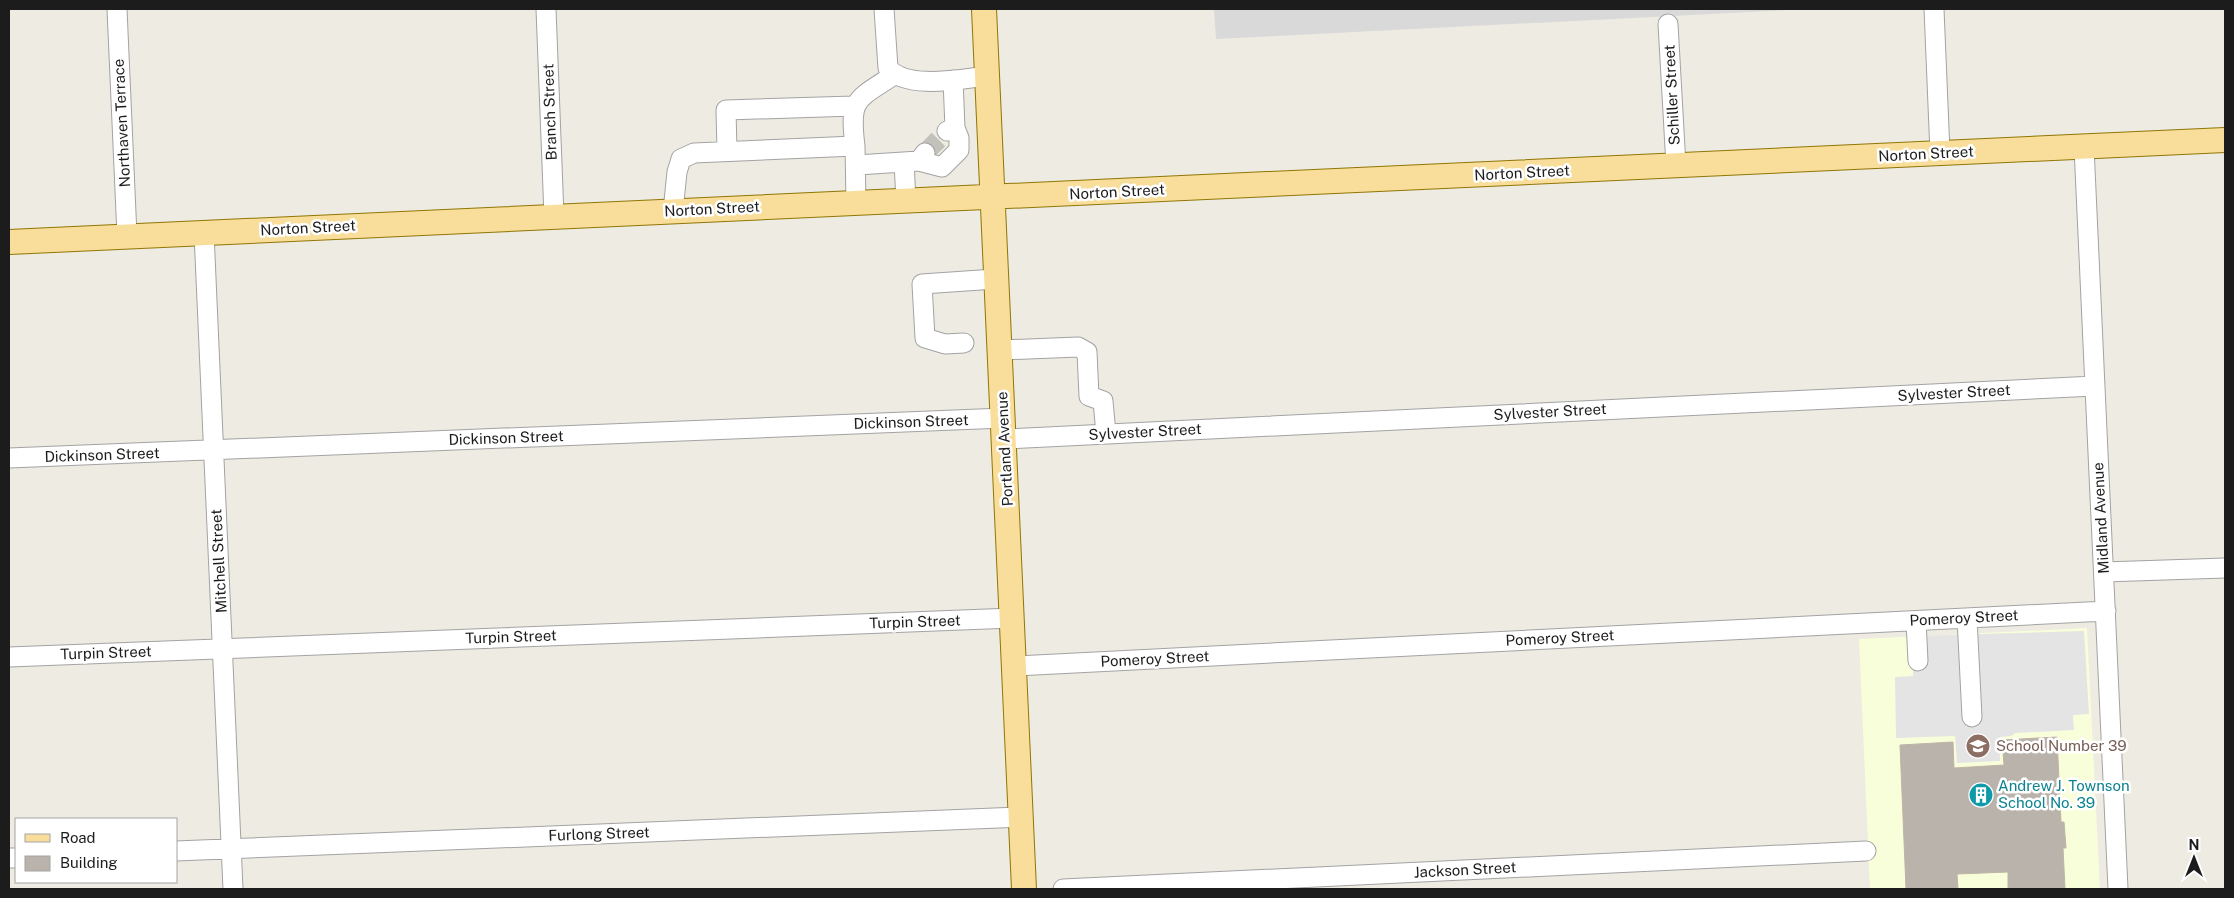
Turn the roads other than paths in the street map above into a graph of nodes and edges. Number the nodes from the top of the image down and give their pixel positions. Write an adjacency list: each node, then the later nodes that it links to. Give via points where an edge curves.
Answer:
1 (117, 9): 24 (street, Northaven Terrace)
2 (546, 9): 22 (street, Branch Street)
3 (884, 9): 7 (street, via 888,68)
4 (984, 9): 8 (main road, Portland Avenue)
5 (1934, 9): 14 (street)
6 (1668, 24): 17 (street, Schiller Street)
7 (894, 75): 9 (street, via 905,80); 10 (street, via 859,98)
8 (987, 76): 9 (street); 18 (main road, Portland Avenue)
9 (953, 80): 16 (street, via 951,130 959,138 958,150 942,167)
10 (854, 106): 13 (street, via 726,110); 15 (street, via 852,119)
11 (2225, 140): 12 (main road, Norton Street)
12 (2084, 147): 14 (main road, Norton Street); 29 (street, Midland Avenue)
13 (727, 151): 15 (street); 21 (street, via 694,154 681,159)
14 (1940, 154): 17 (main road, Norton Street)
15 (856, 155): 16 (street); 20 (street)
16 (916, 159): 19 (street)
17 (1676, 166): 18 (main road, Norton Street)
18 (992, 198): 19 (main road, Norton Street); 26 (main road, Portland Avenue)
19 (906, 201): 20 (main road, Norton Street)
20 (856, 202): 21 (main road, Norton Street)
21 (673, 211): 22 (main road, Norton Street)
22 (554, 216): 23 (main road, Norton Street)
23 (204, 233): 24 (main road, Norton Street); 32 (street, Mitchell Street)
24 (127, 236): 25 (main road, Norton Street)
25 (9, 242)
26 (996, 279): 27 (street, via 922,284 925,338 945,344); 28 (main road, Portland Avenue)
27 (964, 343)
28 (1000, 350): 30 (main road, Portland Avenue); 31 (street, via 1078,347 1087,352 1089,396 1103,401)
29 (2095, 386): 31 (street, Sylvester Street); 35 (street, Midland Avenue)
30 (1004, 429): 31 (street, Sylvester Street); 32 (street, Dickinson Street); 37 (main road, Portland Avenue)
31 (1106, 434)
32 (214, 450): 33 (street, Dickinson Street); 40 (street, Mitchell Street)
33 (9, 458)
34 (2225, 568): 35 (street)
35 (2104, 572): 36 (street, Midland Avenue)
36 (2106, 611): 38 (street, Pomeroy Street); 52 (street, Midland Avenue)
37 (1013, 618): 40 (street, Turpin Street); 43 (main road, Portland Avenue)
38 (1968, 618): 39 (street, Pomeroy Street); 44 (street)
39 (1916, 621): 42 (street); 43 (street, Pomeroy Street)
40 (223, 649): 41 (street, Turpin Street); 46 (street, Mitchell Street)
41 (9, 657)
42 (1918, 661)
43 (1014, 666): 45 (main road, Portland Avenue)
44 (1972, 717)
45 (1021, 817): 46 (street, Furlong Street); 50 (main road, Portland Avenue)
46 (231, 849): 47 (street, Furlong Street); 49 (street, Mitchell Street)
47 (178, 851)
48 (1866, 851): 51 (street, Jackson Street)
49 (233, 889)
50 (1024, 889)
51 (1063, 889)
52 (2118, 889)

